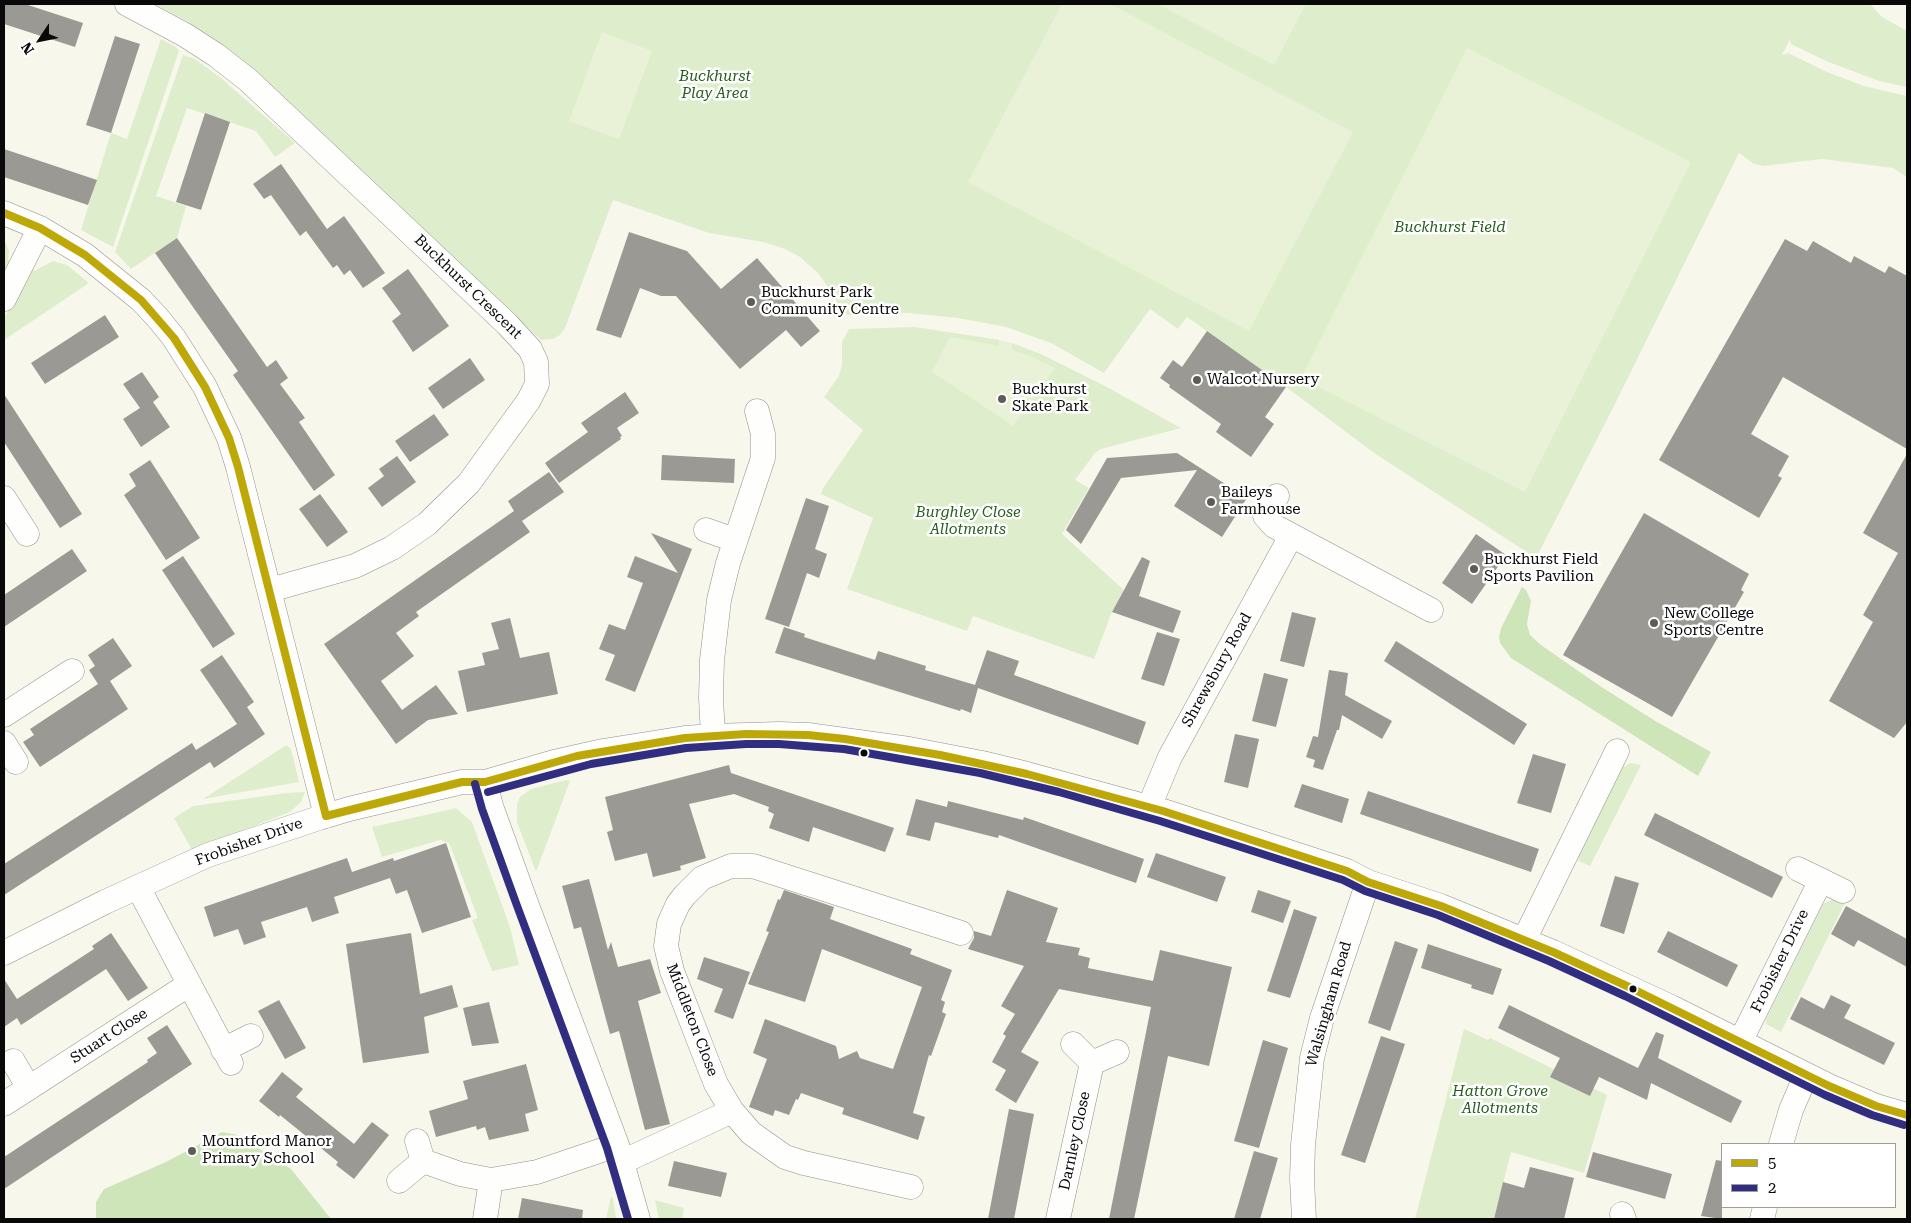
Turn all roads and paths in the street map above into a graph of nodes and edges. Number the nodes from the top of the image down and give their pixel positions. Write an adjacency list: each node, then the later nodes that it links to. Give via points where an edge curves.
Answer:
1 (127, 4): 10 (street, Buckhurst Crescent, via 185,35 248,80 508,324 530,349 536,362 537,384 529,400 469,483 426,524 392,548 355,566)
2 (4, 213): 3 (street)
3 (40, 228): 4 (street); 10 (street, via 85,255 141,300 158,316 190,362 229,438)
4 (4, 298)
5 (757, 411): 9 (street, via 763,434 763,458)
6 (1277, 496): 8 (street, via 1265,517)
7 (706, 530): 9 (street)
8 (1292, 536): 11 (street); 17 (street, Shrewsbury Road, via 1170,757)
9 (736, 540): 14 (street, via 720,593 713,640)
10 (270, 590): 18 (street)
11 (1431, 610)
12 (72, 671): 13 (street)
13 (4, 715)
14 (713, 736): 16 (street, Frobisher Drive, via 577,756); 17 (street, Frobisher Drive, via 808,735 909,749 1009,769)
15 (1617, 751): 25 (street)
16 (485, 782): 18 (street, Frobisher Drive, via 462,782); 40 (street, via 491,806)
17 (1149, 807): 21 (street, Frobisher Drive, via 1347,871)
18 (326, 816): 22 (street, Frobisher Drive, via 208,855)
19 (1798, 869): 20 (street)
20 (1821, 880): 23 (street); 29 (street, Frobisher Drive)
21 (1368, 882): 25 (street, Frobisher Drive, via 1441,906); 47 (street, Walsingham Road, via 1322,1018 1312,1058 1303,1145)
22 (138, 887): 26 (street, Frobisher Drive); 27 (street)
23 (1843, 891)
24 (961, 933): 37 (street, Middleton Close, via 753,866 722,868 702,878 685,894 673,914 667,935 668,959 716,1084)
25 (1524, 940): 29 (street, Frobisher Drive)
26 (4, 953)
27 (188, 985): 28 (street, via 227,1056); 35 (street, Stuart Close)
28 (251, 1036)
29 (1740, 1042): 34 (street, Frobisher Drive)
30 (1073, 1044): 33 (street)
31 (1117, 1052): 33 (street)
32 (13, 1061): 35 (street)
33 (1092, 1063): 46 (street, Darnley Close)
34 (1806, 1075): 38 (street, Frobisher Drive); 39 (street)
35 (29, 1088): 36 (street, Stuart Close)
36 (4, 1104)
37 (732, 1112): 40 (street); 43 (street, Middleton Close, via 751,1133 785,1156)
38 (1907, 1116)
39 (1781, 1143)
40 (619, 1153): 41 (street); 45 (street)
41 (491, 1180): 42 (street, via 460,1174 420,1151); 44 (street)
42 (399, 1181)
43 (911, 1187)
44 (485, 1219)
45 (638, 1219)
46 (1058, 1219)
47 (1304, 1219)

